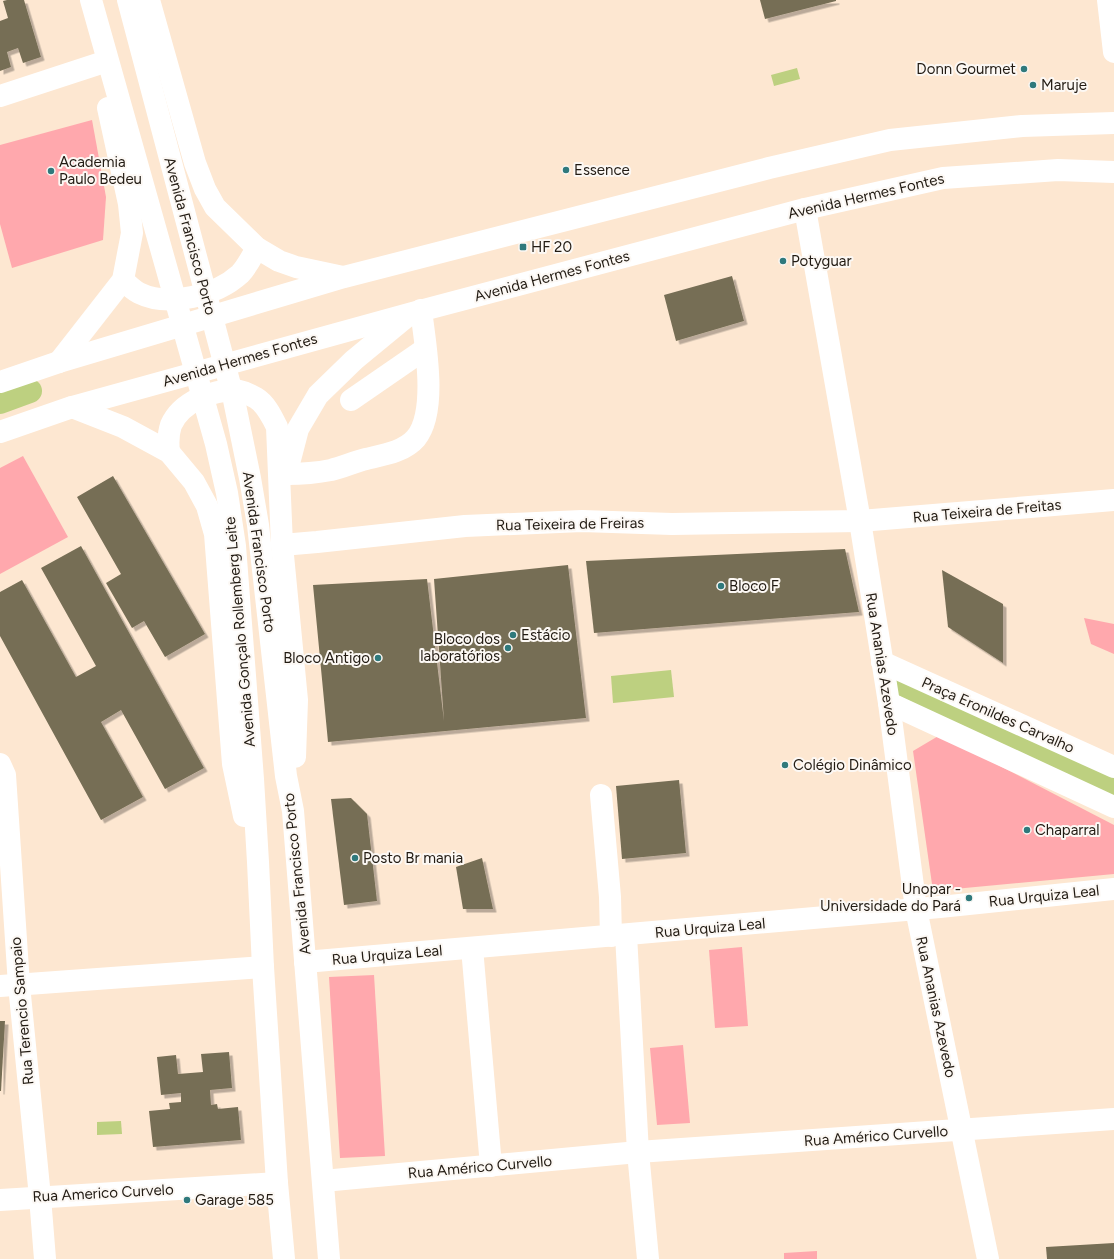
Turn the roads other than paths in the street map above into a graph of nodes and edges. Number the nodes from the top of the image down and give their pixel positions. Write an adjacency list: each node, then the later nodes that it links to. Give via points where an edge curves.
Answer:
1 (85, 0): 7 (main road)
2 (91, 0): 34 (main road, Avenida Gonçalo Rollemberg Leite, via 216,444 227,493 235,546)
3 (128, 0): 33 (main road, Avenida Francisco Porto, via 232,392 242,439 258,525 286,776)
4 (149, 0): 12 (main road, via 205,190 215,207)
5 (1108, 0): 6 (main road)
6 (1114, 52)
7 (98, 64): 8 (main road); 14 (main road, via 129,204 132,233)
8 (0, 96)
9 (1114, 123): 13 (main road, via 1022,126 890,140 769,168)
10 (1114, 172): 11 (main road, Avenida Hermes Fontes, via 1058,170 943,178)
11 (805, 209): 15 (main road, Avenida Hermes Fontes); 25 (main road, Rua Ananias Azevedo)
12 (257, 248): 13 (main road, via 279,261 296,267); 14 (main road, via 234,278 220,288 197,296 164,299 152,297 139,294)
13 (344, 277): 17 (main road)
14 (123, 280): 17 (main road)
15 (417, 311): 16 (main road); 20 (main road, Avenida Hermes Fontes); 23 (main road, via 354,360 318,395 298,429)
16 (425, 349): 19 (main road); 23 (main road, via 428,409 415,439 386,455 311,473)
17 (59, 362): 18 (main road)
18 (0, 382)
19 (351, 400)
20 (72, 407): 21 (main road, Avenida Hermes Fontes); 22 (main road, via 123,427)
21 (0, 432)
22 (169, 452): 23 (main road, via 168,435 180,412 194,401 212,394 237,390 257,398 270,412 277,427); 34 (main road, via 197,488 207,506 215,534 233,764)
23 (283, 484): 26 (main road)
24 (1114, 500): 25 (main road, Rua Teixeira de Freitas)
25 (860, 521): 26 (main road, Rua Teixeira de Freiras, via 672,524 582,522 471,526); 27 (main road, Rua Ananias Azevedo)
26 (282, 545): 33 (main road, via 297,700)
27 (882, 662): 28 (main road, Rua Ananias Azevedo); 30 (main road, Praça Eronildes Carvalho)
28 (889, 703): 32 (main road); 36 (main road, Rua Ananias Azevedo)
29 (0, 764): 41 (main road, Rua Terencio Sampaio, via 5,775)
30 (1114, 767)
31 (601, 795): 37 (main road, via 610,897)
32 (1114, 806)
33 (293, 811): 39 (main road, Avenida Francisco Porto)
34 (258, 862): 40 (main road)
35 (1114, 889): 36 (main road, Rua Urquiza Leal)
36 (916, 910): 37 (main road, Rua Urquiza Leal); 43 (main road, Rua Ananias Azevedo)
37 (619, 936): 38 (main road, Rua Urquiza Leal); 44 (main road)
38 (472, 948): 39 (main road, Rua Urquiza Leal); 45 (main road)
39 (305, 962): 46 (main road, Avenida Francisco Porto)
40 (263, 967): 41 (main road); 47 (main road)
41 (9, 986): 48 (main road, Rua Terencio Sampaio)
42 (1114, 1119): 43 (main road, Rua Américo Curvello)
43 (962, 1130): 44 (main road, Rua Américo Curvello); 54 (main road, Rua Ananias Azevedo)
44 (638, 1152): 45 (main road, Rua Américo Curvello); 53 (main road)
45 (491, 1166): 46 (main road, Rua Américo Curvello)
46 (323, 1181): 52 (main road, Avenida Francisco Porto)
47 (277, 1183): 48 (main road, Rua Americo Curvelo); 51 (main road)
48 (40, 1197): 49 (main road, Rua Americo Curvelo); 50 (main road, Rua Terencio Sampaio)
49 (0, 1200)
50 (45, 1259)
51 (284, 1259)
52 (329, 1259)
53 (648, 1259)
54 (988, 1259)

